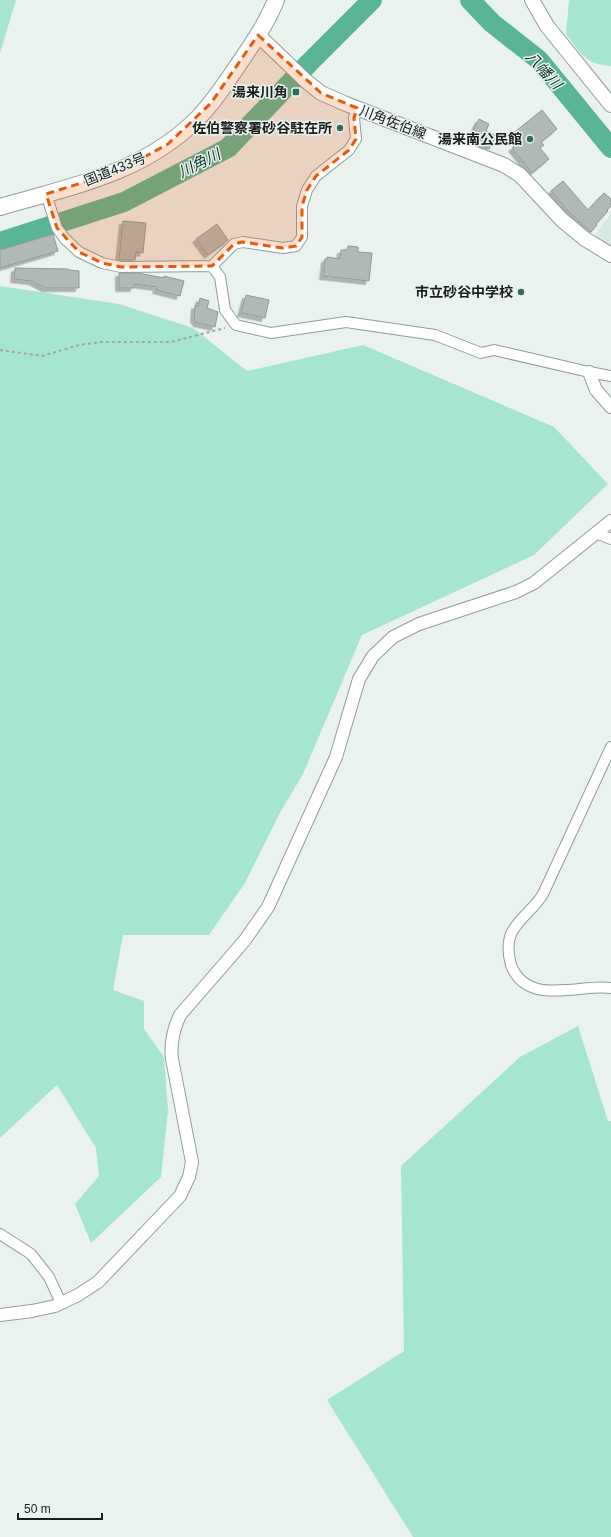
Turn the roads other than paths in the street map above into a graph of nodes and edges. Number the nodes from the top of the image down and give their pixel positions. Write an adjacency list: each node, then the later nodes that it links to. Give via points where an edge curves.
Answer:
1 (276, 0): 3 (highway, 国道433号)
2 (532, 0): 4 (main road, via 547,26)
3 (258, 35): 5 (main road, 川角佐伯線, via 321,93); 6 (highway, 国道433号, via 211,104 168,144 147,158 117,172)
4 (611, 104)
5 (357, 108): 8 (main road, 川角佐伯線, via 504,165 520,175 562,220); 9 (street, via 354,118 356,138 349,150 316,176 307,190 302,206 302,237 296,246 283,248 243,242 234,244)
6 (46, 194): 7 (highway, 国道433号); 9 (street, via 57,228 65,239 79,252 102,263 121,267)
7 (0, 207)
8 (611, 255)
9 (212, 266): 10 (street, via 220,277 225,310 236,325 271,333 346,322 435,335 481,353 494,350)
10 (589, 372): 11 (street); 12 (street, via 596,390)
11 (611, 376)
12 (611, 407)
13 (611, 521): 14 (street)
14 (596, 533): 15 (street); 19 (street, via 534,583 504,597 419,624 394,637 373,656 359,679 336,757 268,907 245,940 180,1015 175,1026 170,1048 192,1162 189,1177 180,1196 98,1282)
15 (611, 539)
16 (611, 747): 17 (street, via 543,894 516,926 508,950 516,974 536,989 552,991)
17 (611, 988)
18 (0, 1234): 19 (street, via 31,1254 49,1277)
19 (61, 1303): 20 (street, via 32,1311)
20 (0, 1315)

